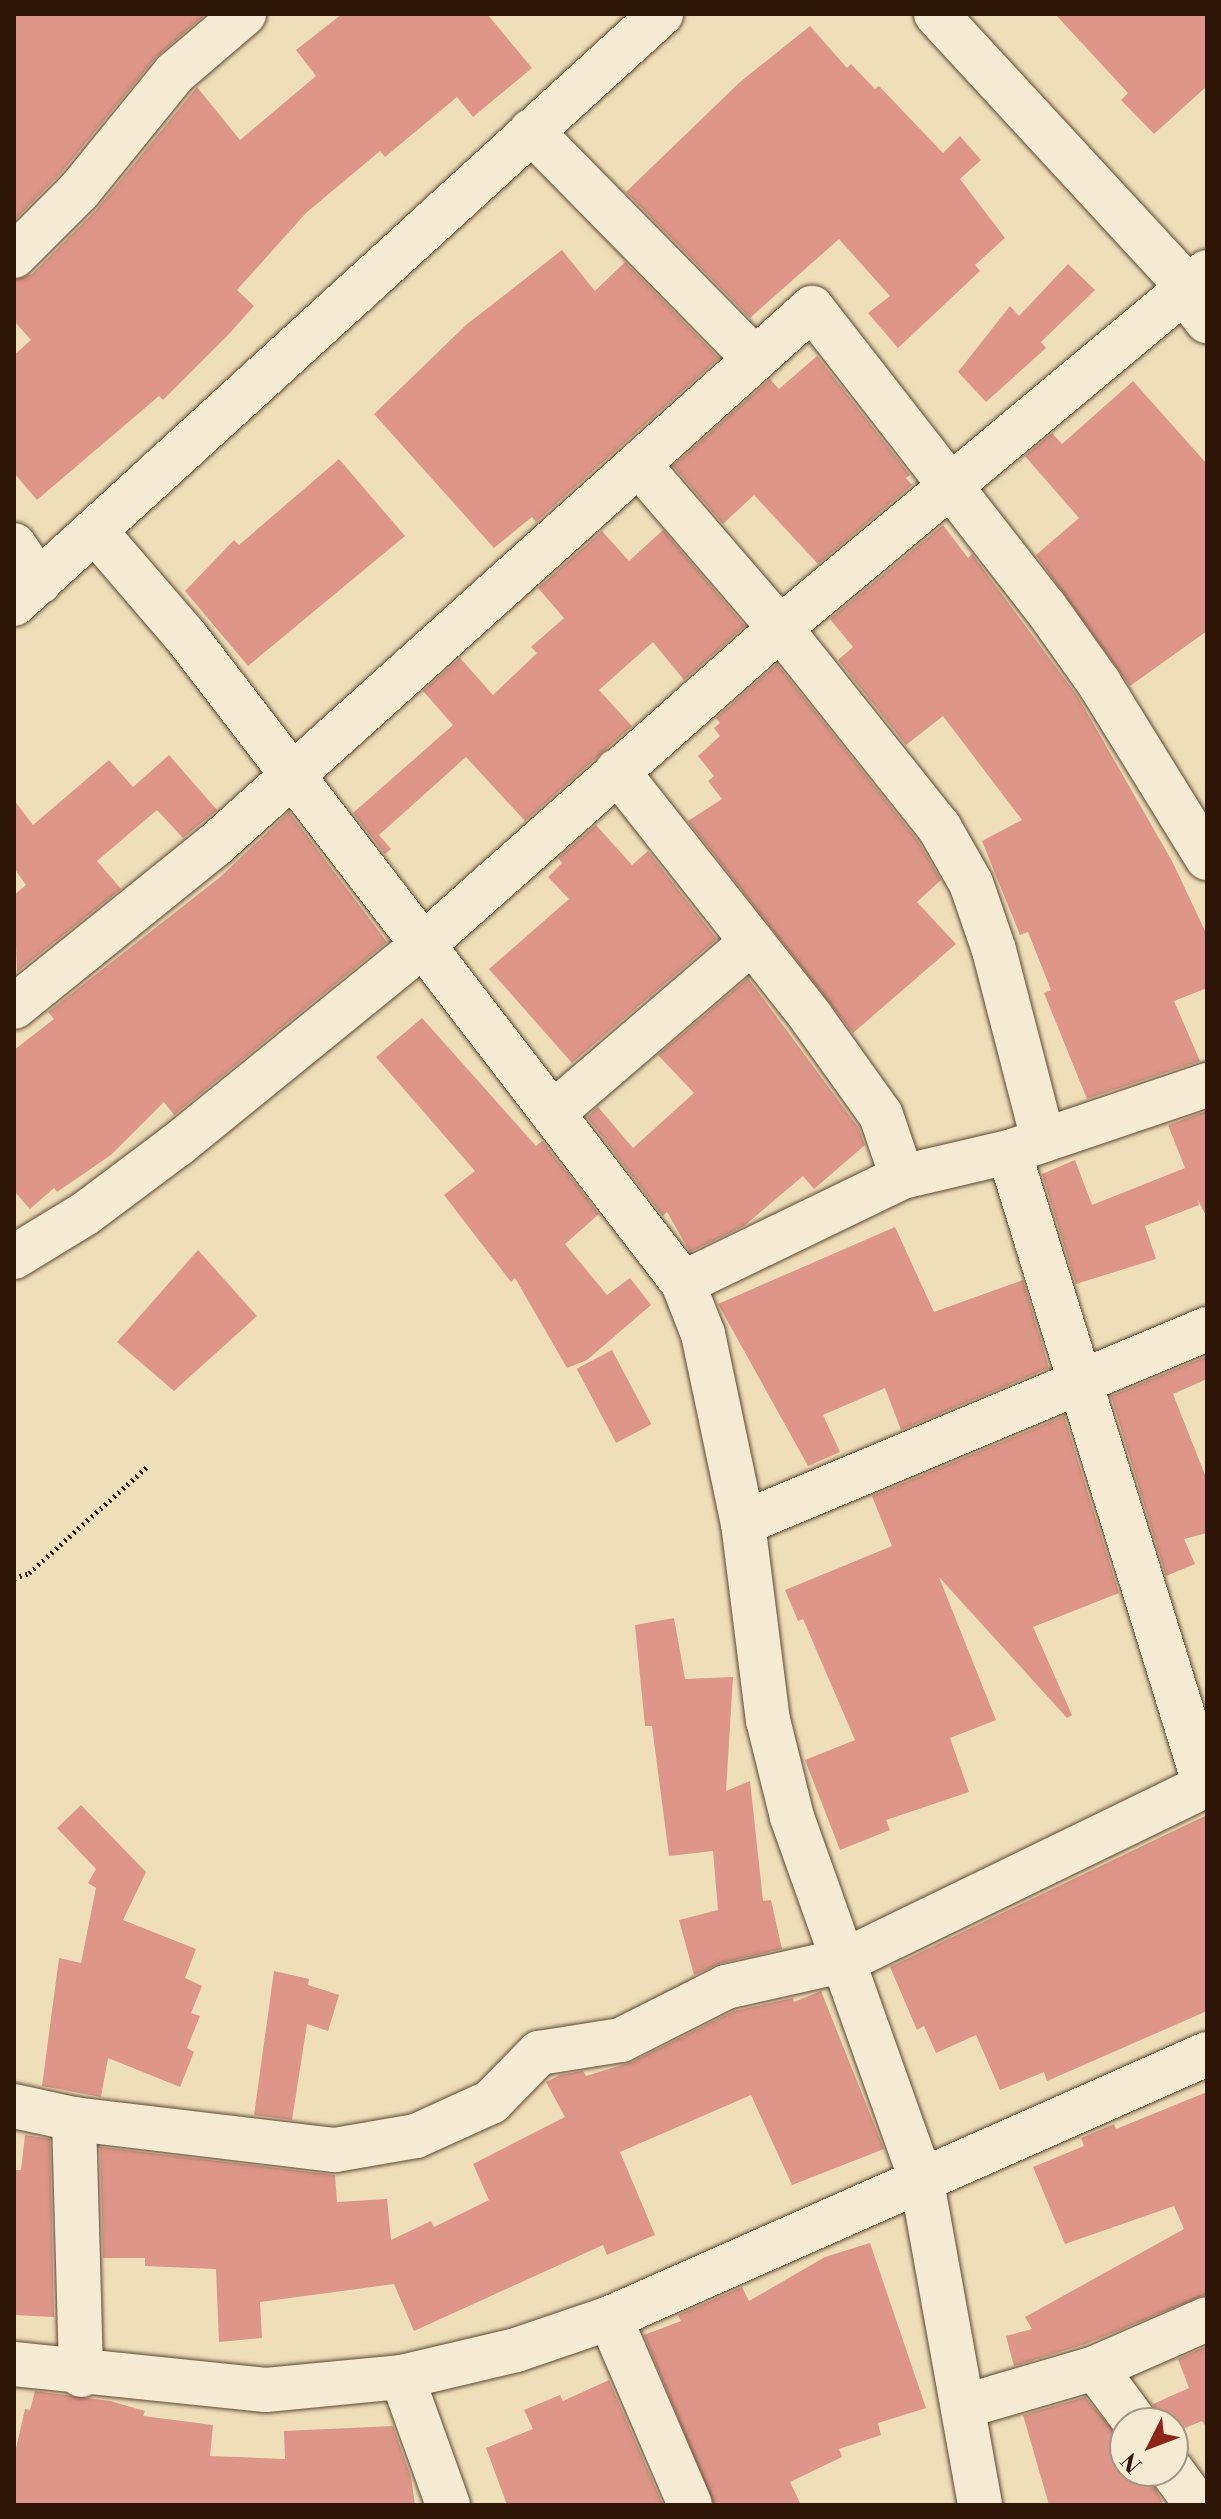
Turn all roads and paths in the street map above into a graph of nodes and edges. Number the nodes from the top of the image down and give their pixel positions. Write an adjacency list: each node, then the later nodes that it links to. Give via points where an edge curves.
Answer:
1 (244, 14): 5 (street, via 175,73 79,191)
2 (661, 14): 4 (street)
3 (936, 14): 6 (street)
4 (531, 131): 7 (street); 10 (street)
5 (14, 256)
6 (1200, 295): 9 (street)
7 (755, 359): 8 (street); 9 (street, via 812,308)
8 (640, 466): 13 (street); 15 (street)
9 (953, 483): 13 (street); 16 (street, via 1099,683)
10 (95, 531): 12 (street); 15 (street)
11 (14, 545): 12 (street)
12 (26, 593)
13 (780, 628): 14 (street); 22 (street, via 939,827 971,883 994,950)
14 (617, 771): 17 (street); 18 (street)
15 (291, 772): 18 (street); 19 (street, via 156,895)
16 (1207, 858)
17 (752, 942): 21 (street); 23 (street, via 881,1115)
18 (422, 946): 21 (street); 24 (street, via 177,1145 86,1213)
19 (14, 1007)
20 (1207, 1085): 22 (street)
21 (553, 1113): 25 (street)
22 (1026, 1146): 23 (street); 27 (street)
23 (902, 1177): 25 (street)
24 (14, 1257)
25 (683, 1283): 29 (street, via 703,1334)
26 (1207, 1329): 27 (street)
27 (1080, 1385): 29 (street); 31 (street)
28 (149, 1465): 30 (path, via 29,1573)
29 (743, 1523): 32 (street, via 768,1720 792,1817)
30 (14, 1578)
31 (1206, 1786): 32 (street)
32 (846, 1960): 35 (street, via 726,1987 621,2040 539,2053 491,2102 416,2136 370,2146 335,2150); 36 (street)
33 (1207, 2054): 36 (street)
34 (14, 2106): 35 (street)
35 (74, 2119): 41 (street)
36 (922, 2182): 37 (street); 43 (street)
37 (610, 2318): 42 (street, via 516,2350); 47 (street)
38 (1207, 2319): 40 (street)
39 (14, 2364): 41 (street)
40 (1095, 2368): 43 (street); 44 (street)
41 (81, 2375): 42 (street, via 266,2390)
42 (402, 2377): 46 (street)
43 (965, 2406): 48 (street)
44 (1124, 2407)
45 (1184, 2487): 49 (street)
46 (448, 2505)
47 (690, 2505)
48 (980, 2505)
49 (1197, 2505)

